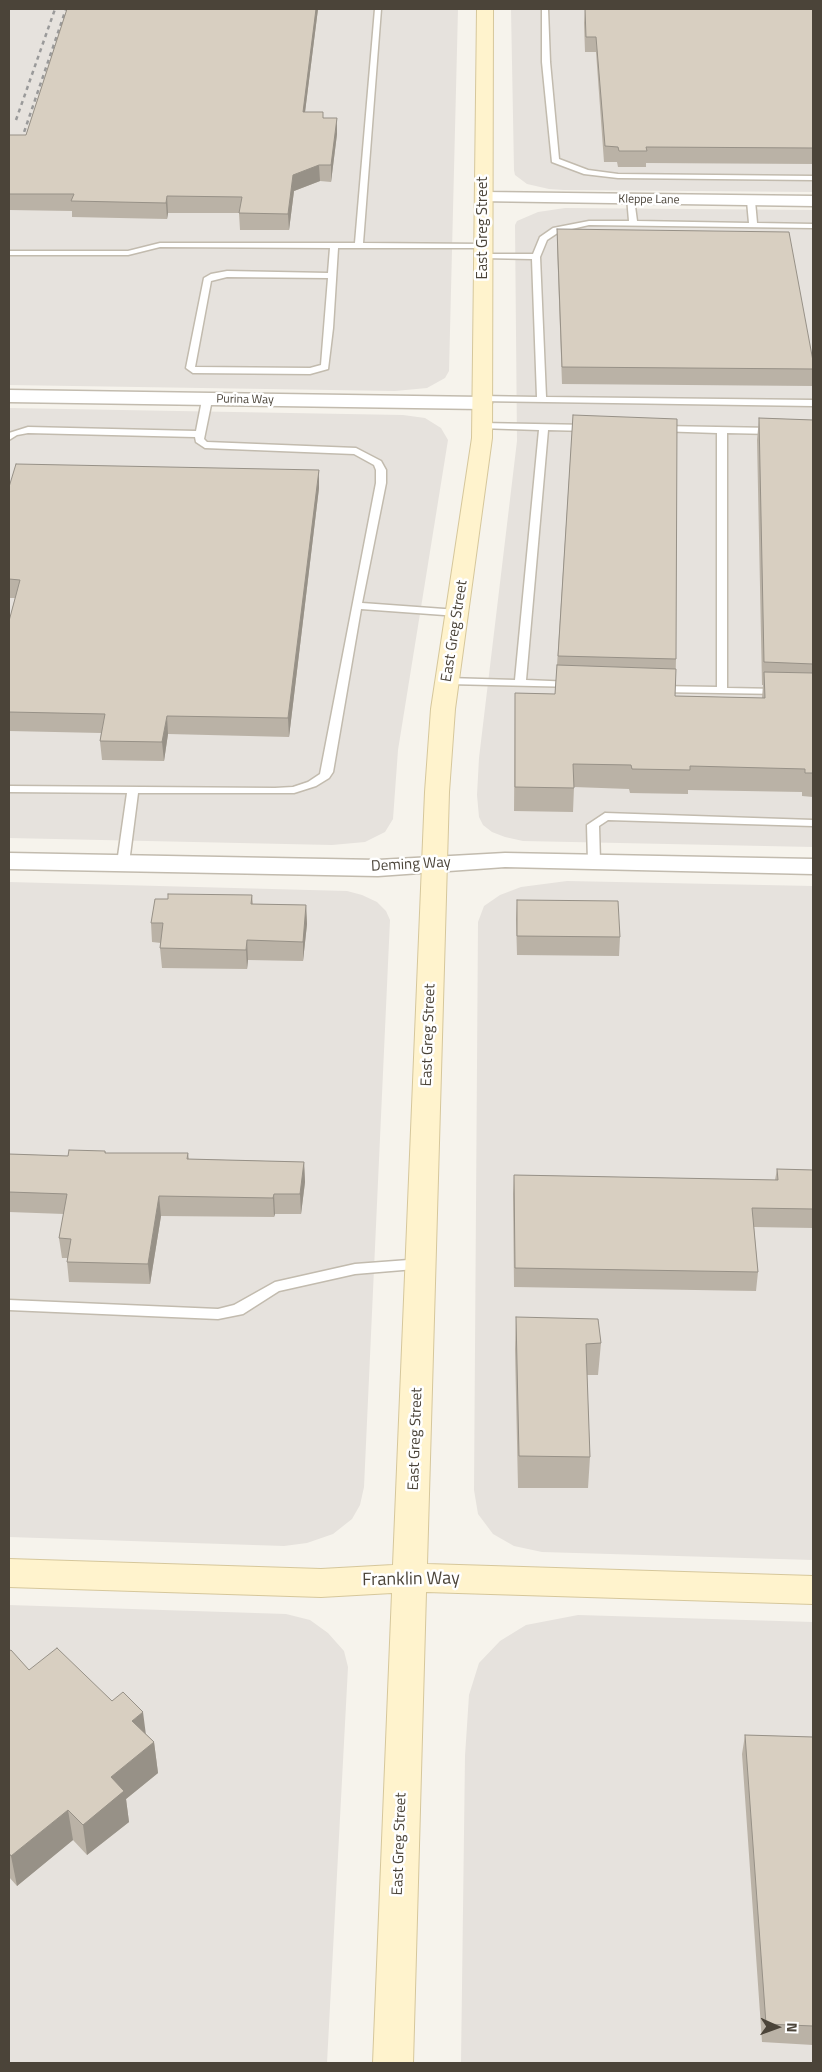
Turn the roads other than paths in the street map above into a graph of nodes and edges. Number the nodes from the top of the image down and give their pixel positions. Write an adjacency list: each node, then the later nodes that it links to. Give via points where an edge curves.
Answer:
1 (378, 9): 13 (lane)
2 (485, 9): 5 (main road, East Greg Street)
3 (544, 9): 4 (lane, via 555,160 587,172 618,176)
4 (813, 178)
5 (484, 197): 6 (street, Kleppe Lane); 14 (main road, East Greg Street)
6 (630, 199): 7 (street, Kleppe Lane); 9 (lane)
7 (751, 201): 8 (street, Kleppe Lane); 10 (lane)
8 (813, 202)
9 (633, 224): 10 (lane); 16 (lane, via 588,223 556,230 543,239)
10 (753, 225): 11 (lane)
11 (813, 226)
12 (334, 246): 13 (lane); 15 (lane, via 160,244 128,253); 17 (lane)
13 (359, 246): 14 (lane)
14 (483, 251): 16 (lane); 22 (main road, East Greg Street)
15 (9, 253)
16 (536, 257): 20 (lane)
17 (332, 276): 17 (lane, via 325,367 310,371 190,368 207,280 227,274)
18 (9, 396): 19 (street, Purina Way)
19 (207, 400): 22 (street, Purina Way); 28 (lane)
20 (542, 400): 21 (lane); 22 (lane)
21 (813, 403)
22 (482, 410): 23 (lane); 31 (main road, East Greg Street, via 477,483)
23 (544, 428): 24 (lane); 33 (lane)
24 (603, 428)
25 (652, 429): 26 (lane)
26 (722, 430): 27 (lane); 36 (lane)
27 (786, 431)
28 (200, 434): 29 (lane, via 28,430); 30 (lane, via 199,440 205,445 356,451 378,463 381,483)
29 (9, 437)
30 (357, 606): 31 (lane); 39 (lane, via 325,776 294,790)
31 (458, 613): 32 (main road, East Greg Street)
32 (448, 681): 33 (lane); 44 (main road, East Greg Street, via 440,745)
33 (520, 683): 34 (lane)
34 (589, 686)
35 (648, 688): 36 (lane)
36 (722, 691): 37 (lane)
37 (786, 692)
38 (9, 789): 39 (lane)
39 (133, 790): 43 (lane)
40 (813, 823): 42 (lane, via 605,816 593,826)
41 (9, 861): 43 (street, Deming Way)
42 (594, 862): 44 (street, Deming Way, via 505,860); 45 (street, Deming Way)
43 (123, 863): 44 (street, Deming Way, via 378,868)
44 (435, 863): 46 (main road, East Greg Street)
45 (813, 867)
46 (422, 1264): 47 (lane, via 355,1269 275,1288 238,1310 218,1314); 49 (main road, East Greg Street)
47 (9, 1305)
48 (9, 1572): 49 (main road, Franklin Way, via 321,1583)
49 (411, 1578): 50 (main road, Franklin Way); 51 (main road, East Greg Street)
50 (813, 1590)
51 (392, 2063)

